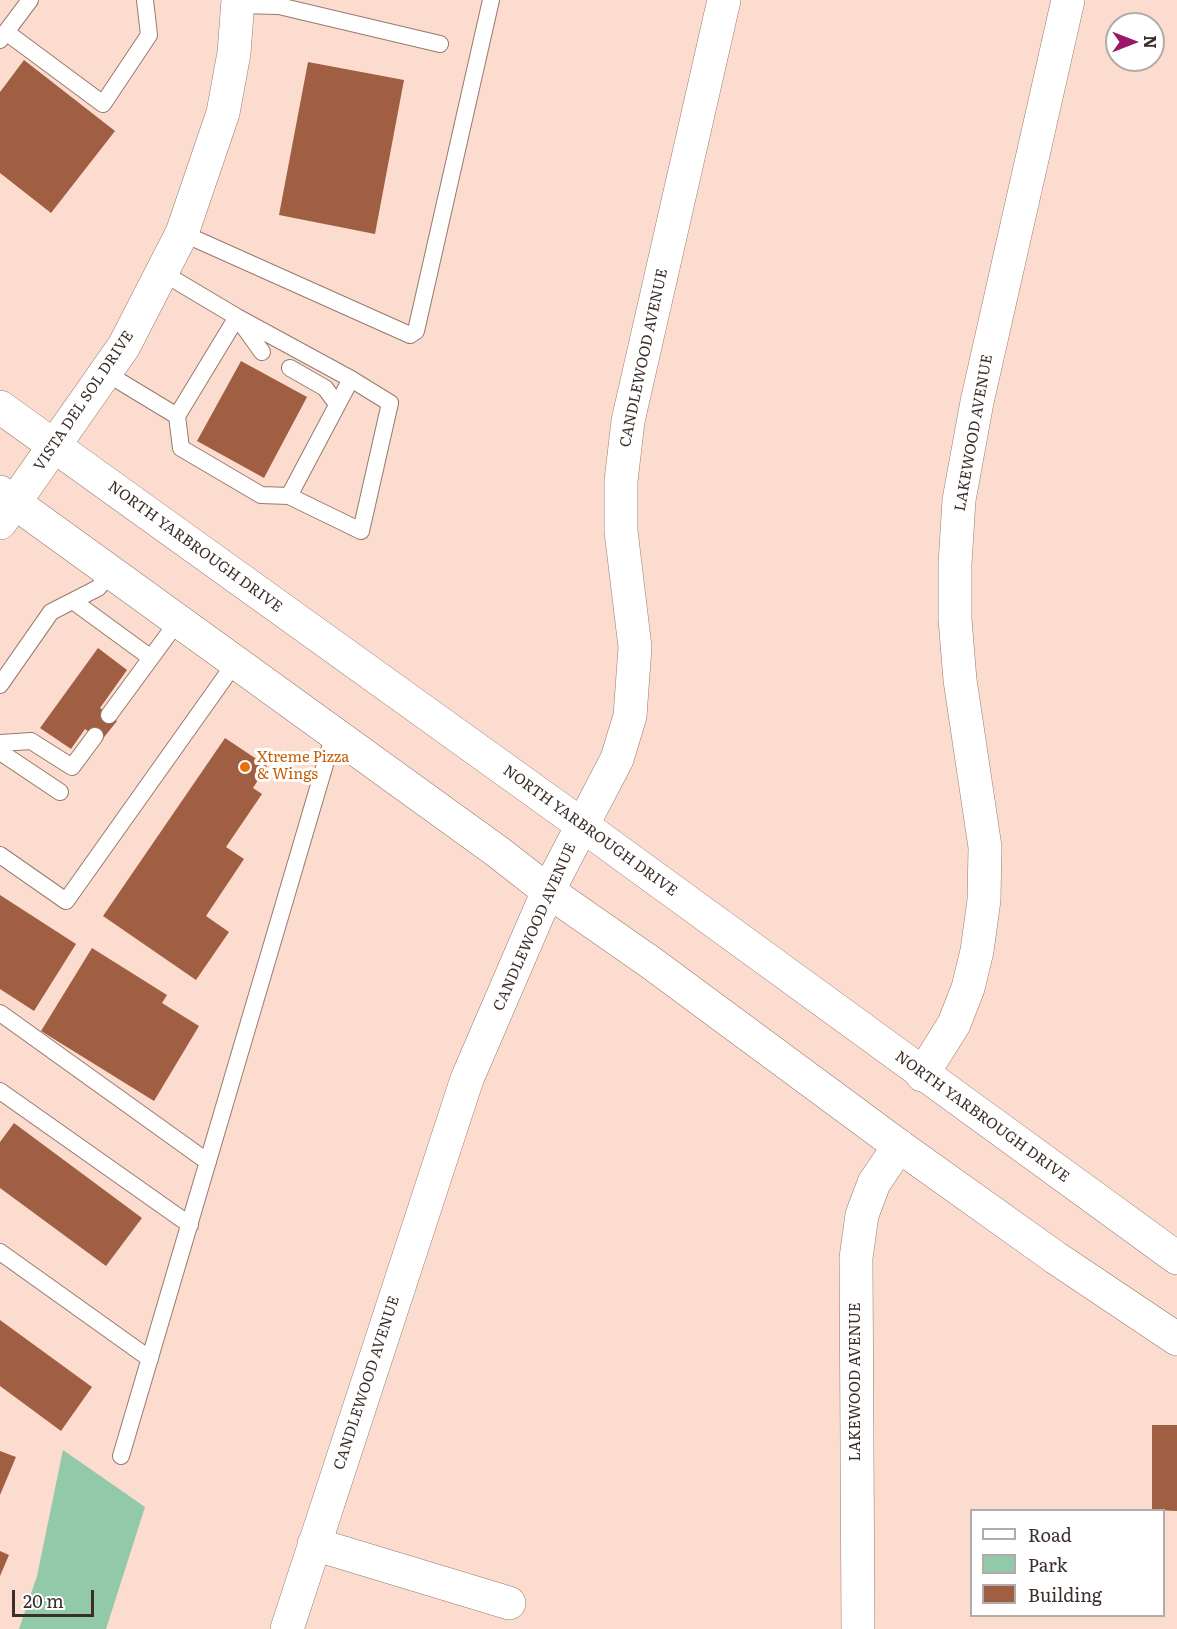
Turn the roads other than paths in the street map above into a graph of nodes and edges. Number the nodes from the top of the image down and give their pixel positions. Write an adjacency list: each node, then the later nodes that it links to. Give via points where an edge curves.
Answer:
1 (30, 0): 7 (lane)
2 (145, 0): 7 (lane, via 149,35 103,104)
3 (491, 0): 9 (lane, via 416,331 410,335)
4 (724, 0): 34 (street, CANDLEWOOD AVENUE, via 628,421 621,481 621,531 635,647 630,716 617,759)
5 (1068, 0): 38 (street, LAKEWOOD AVENUE, via 977,402 959,500 955,619 960,680 986,847 984,900 968,988 954,1024)
6 (238, 2): 8 (lane, via 279,6); 9 (street, VISTA DEL SOL DRIVE, via 234,53 222,113)
7 (3, 37)
8 (440, 44)
9 (182, 233): 10 (street, VISTA DEL SOL DRIVE)
10 (163, 273): 11 (lane); 14 (street, VISTA DEL SOL DRIVE)
11 (237, 317): 12 (lane); 15 (lane); 18 (lane)
12 (262, 352)
13 (290, 368): 16 (lane, via 325,388)
14 (106, 373): 18 (lane); 19 (street, VISTA DEL SOL DRIVE)
15 (351, 379): 16 (lane); 20 (lane, via 390,403 361,531)
16 (337, 404): 20 (lane)
17 (0, 407): 19 (street, NORTH YARBROUGH DRIVE)
18 (177, 416): 20 (lane, via 181,448 261,495)
19 (54, 446): 21 (street, VISTA DEL SOL DRIVE); 34 (street, NORTH YARBROUGH DRIVE)
20 (289, 496)
21 (5, 506): 22 (street)
22 (111, 572): 23 (lane, via 98,588); 24 (street)
23 (73, 601): 25 (lane); 27 (lane, via 51,612)
24 (178, 621): 25 (lane); 26 (street)
25 (151, 658): 28 (lane)
26 (235, 663): 29 (street); 35 (lane, via 66,901)
27 (0, 685)
28 (109, 715)
29 (334, 734): 36 (street); 41 (lane)
30 (95, 736): 31 (lane, via 72,768 30,741)
31 (0, 743)
32 (0, 752): 33 (lane)
33 (60, 792)
34 (582, 825): 36 (street, CANDLEWOOD AVENUE); 38 (street, NORTH YARBROUGH DRIVE)
35 (0, 855)
36 (548, 891): 40 (street); 48 (street, CANDLEWOOD AVENUE, via 467,1079)
37 (0, 1013): 41 (lane)
38 (922, 1075): 44 (street, NORTH YARBROUGH DRIVE)
39 (0, 1091): 42 (lane)
40 (898, 1146): 45 (street, via 1056,1258); 51 (street, LAKEWOOD AVENUE, via 874,1183 862,1215 856,1258)
41 (208, 1162): 42 (lane)
42 (190, 1225): 46 (lane)
43 (0, 1252): 46 (lane)
44 (1177, 1258)
45 (1174, 1331)
46 (150, 1359): 47 (lane)
47 (121, 1455)
48 (314, 1544): 49 (street); 50 (street, CANDLEWOOD AVENUE)
49 (509, 1603)
50 (287, 1629)
51 (858, 1629)

